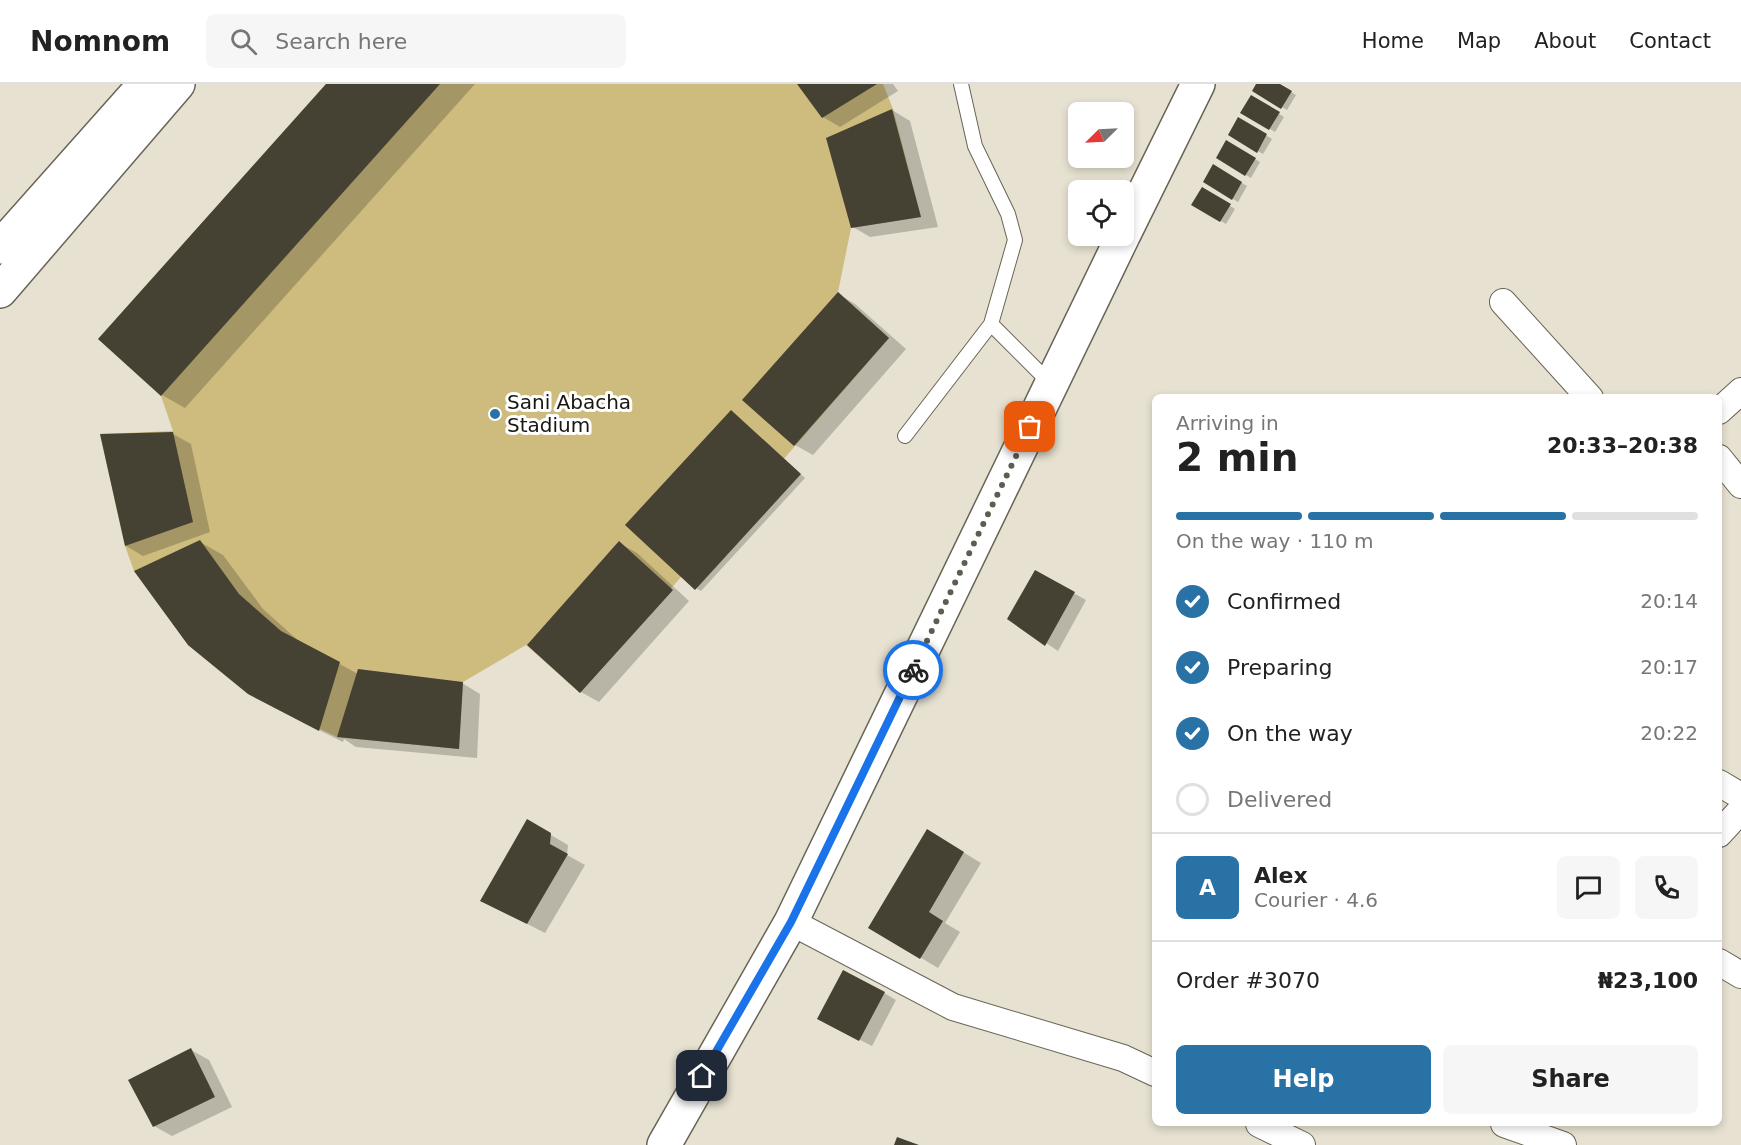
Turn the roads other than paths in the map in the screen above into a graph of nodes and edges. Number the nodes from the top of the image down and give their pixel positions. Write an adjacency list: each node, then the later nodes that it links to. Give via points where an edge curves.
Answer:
1 (145, 84): 7 (street)
2 (178, 84): 8 (street)
3 (961, 84): 10 (lane, via 975,146 1008,214 1016,240)
4 (1198, 84): 5 (street)
5 (1134, 213)
6 (1118, 246): 11 (street)
7 (0, 247)
8 (0, 291)
9 (1503, 302): 13 (street)
10 (991, 324): 11 (lane); 15 (lane)
11 (1051, 384): 22 (street)
12 (1741, 391): 14 (street)
13 (1586, 394)
14 (1722, 408)
15 (905, 436)
16 (1722, 462): 17 (street)
17 (1741, 485)
18 (1722, 785): 19 (street)
19 (1741, 796)
20 (1741, 810): 21 (street)
21 (1722, 831)
22 (791, 922): 25 (street, via 953,1007 1123,1058); 29 (street)
23 (1722, 964): 24 (street)
24 (1741, 975)
25 (1152, 1072)
26 (1265, 1126): 28 (street)
27 (1510, 1126): 30 (street)
28 (1293, 1135)
29 (664, 1145)
30 (1563, 1145)

